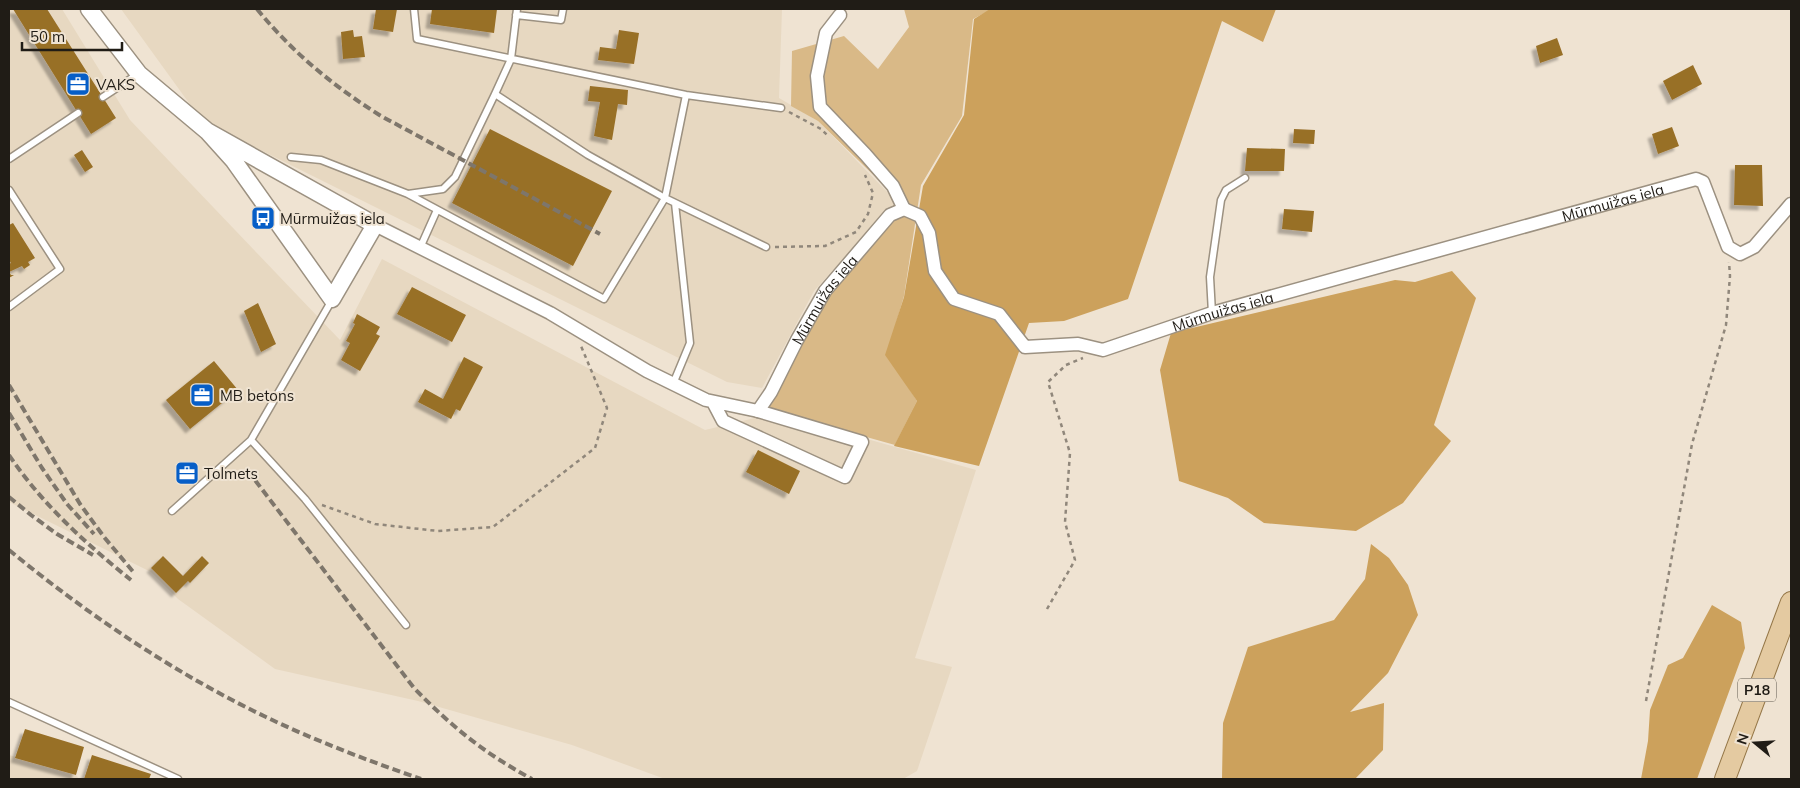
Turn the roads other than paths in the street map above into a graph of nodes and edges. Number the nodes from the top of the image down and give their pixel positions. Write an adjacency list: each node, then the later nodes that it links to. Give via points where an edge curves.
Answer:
1 (89, 9): 7 (street)
2 (414, 9): 6 (lane, via 417,39)
3 (563, 9): 4 (lane, via 561,20)
4 (517, 12): 6 (lane)
5 (840, 15): 22 (street, via 826,32 817,76 820,107 893,186)
6 (510, 58): 8 (lane); 9 (lane)
7 (139, 74): 10 (lane); 13 (street)
8 (495, 94): 18 (lane, via 455,177 443,189); 19 (lane, via 588,155)
9 (686, 95): 11 (lane); 19 (lane)
10 (103, 97)
11 (781, 108)
12 (78, 113): 15 (lane)
13 (207, 131): 24 (street); 27 (street, via 234,161)
14 (291, 157): 18 (lane, via 321,160)
15 (9, 160)
16 (1245, 178): 29 (lane, via 1226,190 1221,200 1210,277)
17 (9, 190): 28 (lane, via 60,269)
18 (408, 194): 23 (lane)
19 (665, 198): 20 (lane); 23 (lane, via 604,299)
20 (675, 203): 25 (lane); 30 (lane, via 690,342)
21 (1791, 204): 29 (street, Mūrmuižas iela, via 1754,247 1740,254 1728,247 1703,182 1696,179)
22 (904, 209): 29 (street, Mūrmuižas iela, via 920,216 928,233 936,271 954,299 999,314 1025,347 1078,344 1103,350); 32 (street, Mūrmuižas iela, via 890,214 825,292)
23 (437, 210): 26 (lane)
24 (375, 225): 26 (street); 27 (street)
25 (766, 247)
26 (420, 248): 30 (street, via 550,313)
27 (332, 299): 33 (lane)
28 (9, 308)
29 (1212, 313)
30 (673, 384): 31 (street)
31 (713, 402): 32 (street); 32 (street, via 723,421 845,477 862,442)
32 (758, 411)
33 (252, 440): 34 (lane); 36 (lane, via 305,499)
34 (172, 511)
35 (1791, 602): 39 (main road, P18)
36 (406, 625)
37 (9, 702): 38 (lane)
38 (178, 779)
39 (1725, 779)

